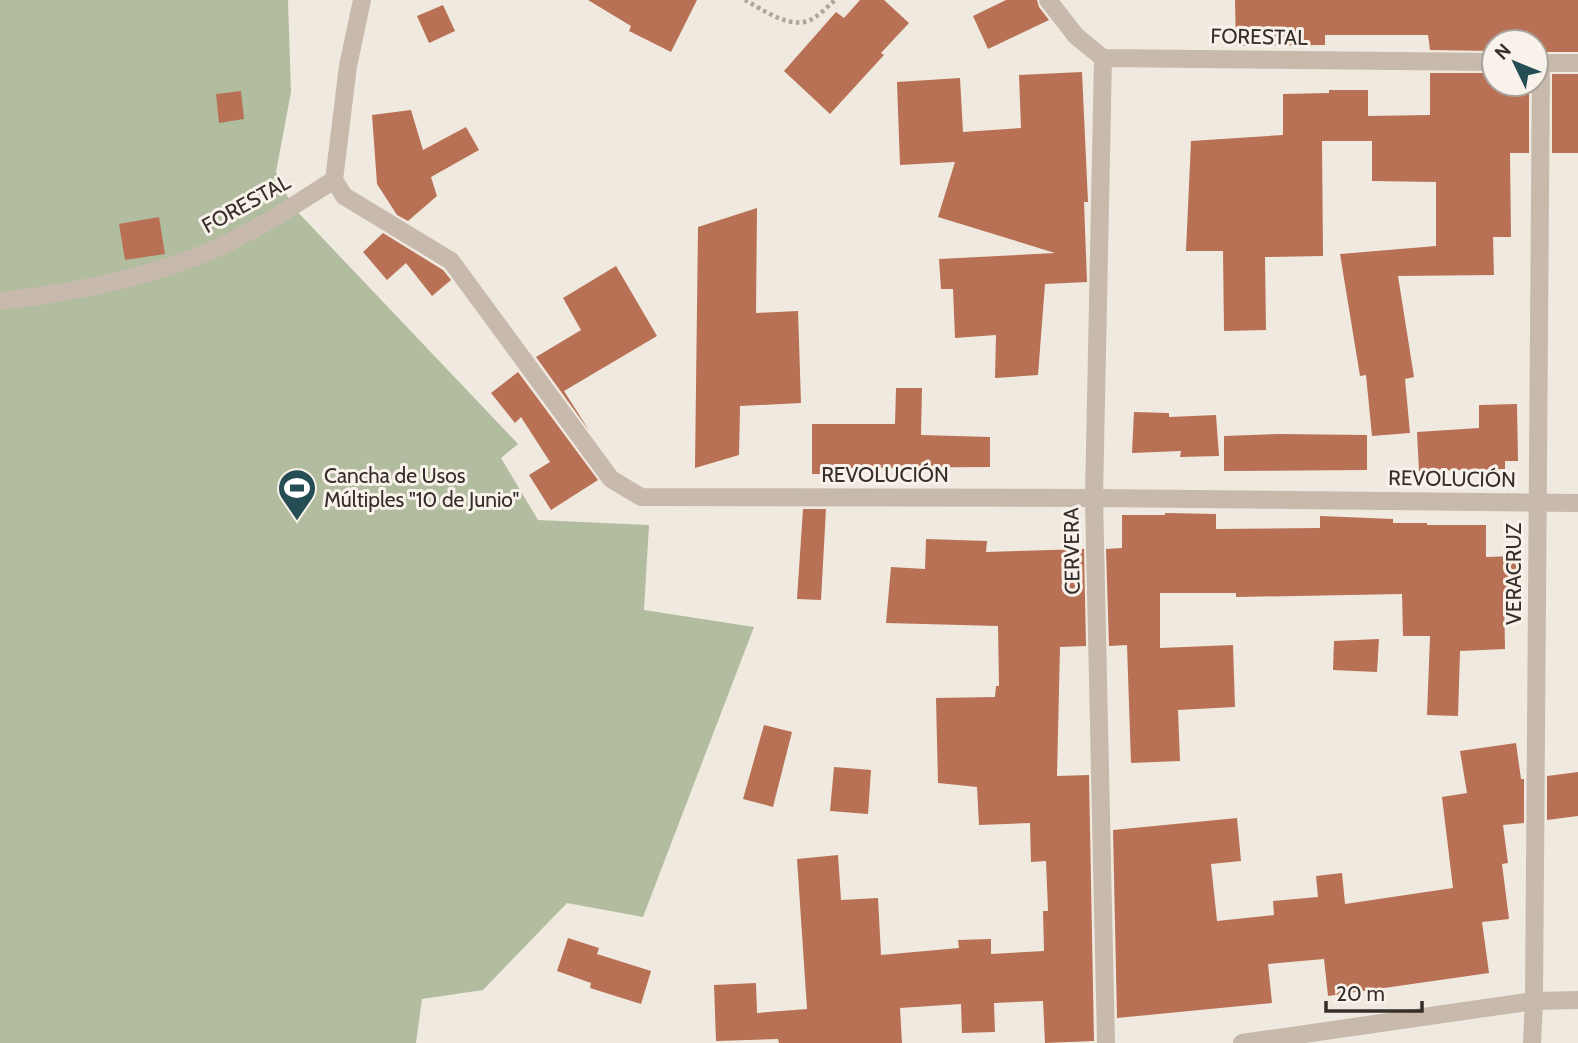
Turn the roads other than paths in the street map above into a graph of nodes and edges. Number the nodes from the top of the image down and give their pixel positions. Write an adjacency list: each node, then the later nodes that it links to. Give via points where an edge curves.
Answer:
1 (362, 0): 8 (street, via 348,66)
2 (1048, 0): 3 (street, via 1076,36)
3 (1104, 58): 4 (street, FORESTAL); 10 (street, CERVERA)
4 (1480, 62)
5 (1550, 63): 6 (street)
6 (1578, 63)
7 (1538, 98): 11 (street, VERACRUZ)
8 (334, 180): 9 (street, FORESTAL, via 246,234 190,259 113,282); 10 (street, REVOLUCIÓN, via 344,196 451,261 611,480 640,497)
9 (0, 301)
10 (1094, 498): 11 (street, REVOLUCIÓN); 15 (street, CERVERA)
11 (1537, 503): 12 (street, REVOLUCIÓN); 14 (street, VERACRUZ)
12 (1578, 503)
13 (1578, 1000): 14 (street)
14 (1534, 1001): 16 (street); 17 (street, VERACRUZ)
15 (1106, 1043)
16 (1242, 1043)
17 (1532, 1043)

